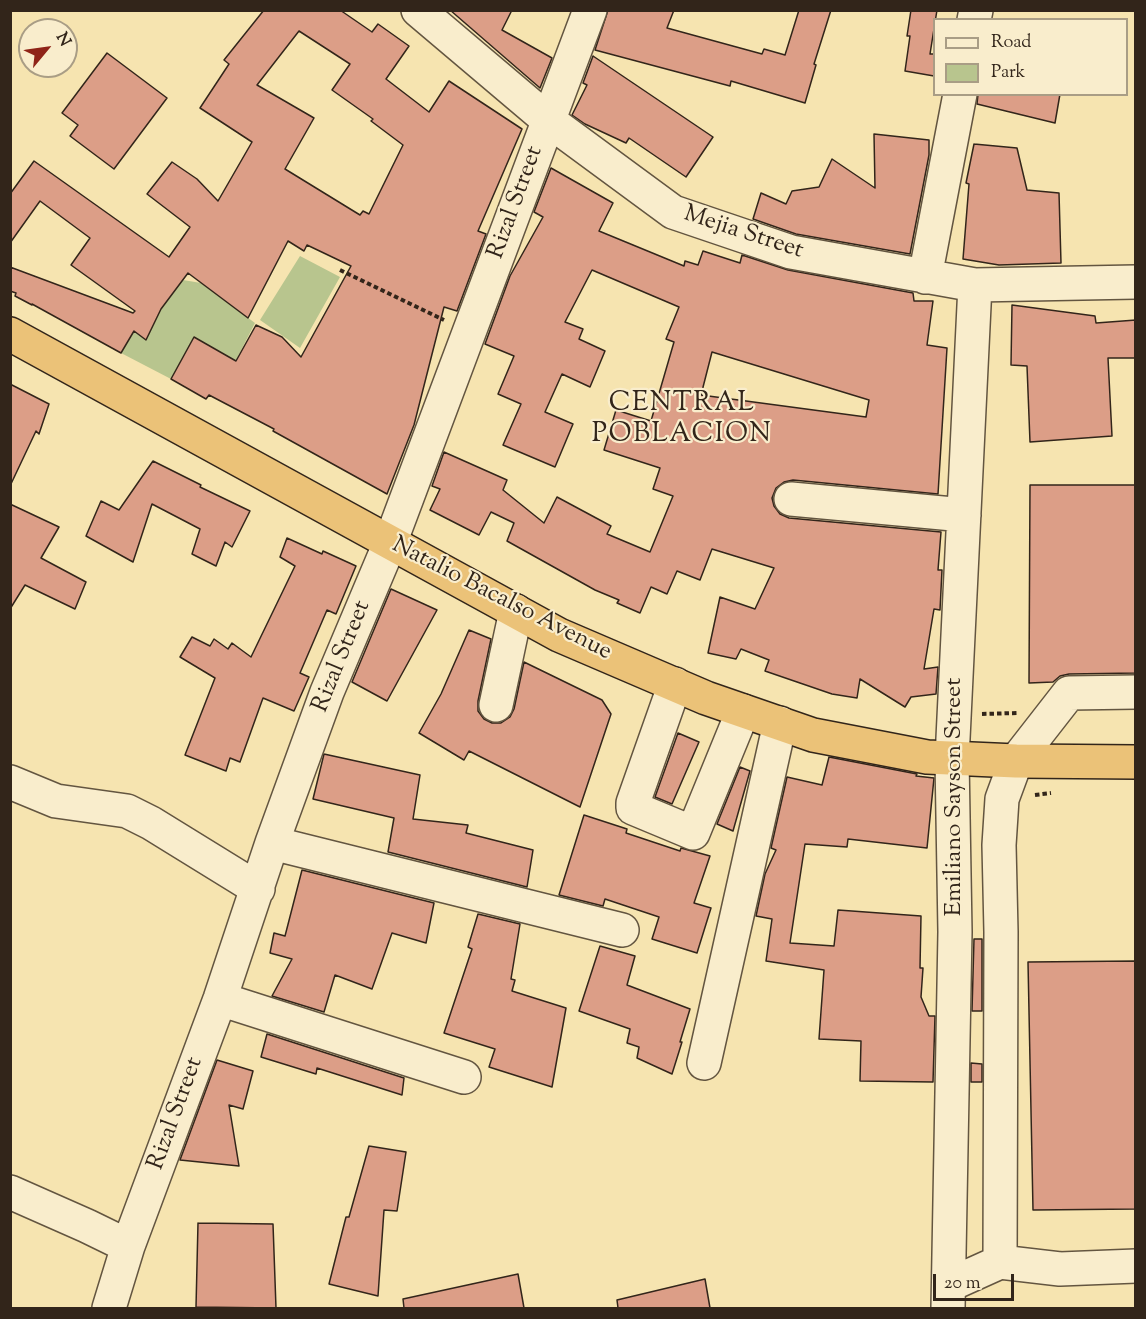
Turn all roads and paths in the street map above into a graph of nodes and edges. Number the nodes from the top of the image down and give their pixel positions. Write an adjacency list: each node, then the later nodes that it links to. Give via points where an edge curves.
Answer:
1 (418, 10): 4 (street, Mejia Street)
2 (591, 10): 4 (street, Rizal Street)
3 (960, 96): 6 (street)
4 (548, 120): 6 (street, Mejia Street, via 673,212 791,252); 9 (street, Rizal Street)
5 (340, 270): 9 (path)
6 (925, 277): 8 (street, Mejia Street)
7 (1136, 282): 8 (street, Mejia Street)
8 (975, 285): 12 (street, Emiliano Sayson Street)
9 (469, 331): 13 (street, Rizal Street)
10 (10, 334): 13 (highway, Natalio Bacalso Avenue)
11 (791, 499): 12 (street)
12 (964, 515): 20 (street, Emiliano Sayson Street)
13 (390, 543): 14 (highway, Natalio Bacalso Avenue); 26 (street, Rizal Street, via 327,692)
14 (516, 611): 15 (highway, Natalio Bacalso Avenue, via 559,635); 17 (street)
15 (675, 684): 18 (highway, Natalio Bacalso Avenue); 18 (street, via 633,808 693,833)
16 (1136, 692): 19 (street, Emiliano Sayson Street, via 1069,693)
17 (496, 705)
18 (743, 711): 21 (highway, Natalio Bacalso Avenue)
19 (1055, 712): 20 (path); 23 (street, Emiliano Sayson Street)
20 (954, 714): 22 (street, Emiliano Sayson Street)
21 (780, 723): 22 (highway, Natalio Bacalso Avenue, via 813,735); 30 (street)
22 (952, 759): 23 (highway, Natalio Bacalso Avenue); 36 (street, Emiliano Sayson Street, via 955,932)
23 (1016, 761): 24 (highway, Natalio Bacalso Avenue); 34 (street, Emiliano Sayson Street, via 1002,799 999,845)
24 (1136, 762)
25 (10, 782): 27 (street, via 56,801 127,811)
26 (272, 843): 27 (street, Rizal Street); 28 (street)
27 (258, 889): 29 (street, Rizal Street)
28 (622, 930)
29 (220, 999): 31 (street); 33 (street, Rizal Street)
30 (704, 1064)
31 (464, 1077)
32 (10, 1192): 33 (street)
33 (128, 1246): 37 (street, Rizal Street)
34 (1000, 1262): 35 (street, via 1060,1269); 36 (street)
35 (1136, 1266)
36 (949, 1297)
37 (109, 1308)

